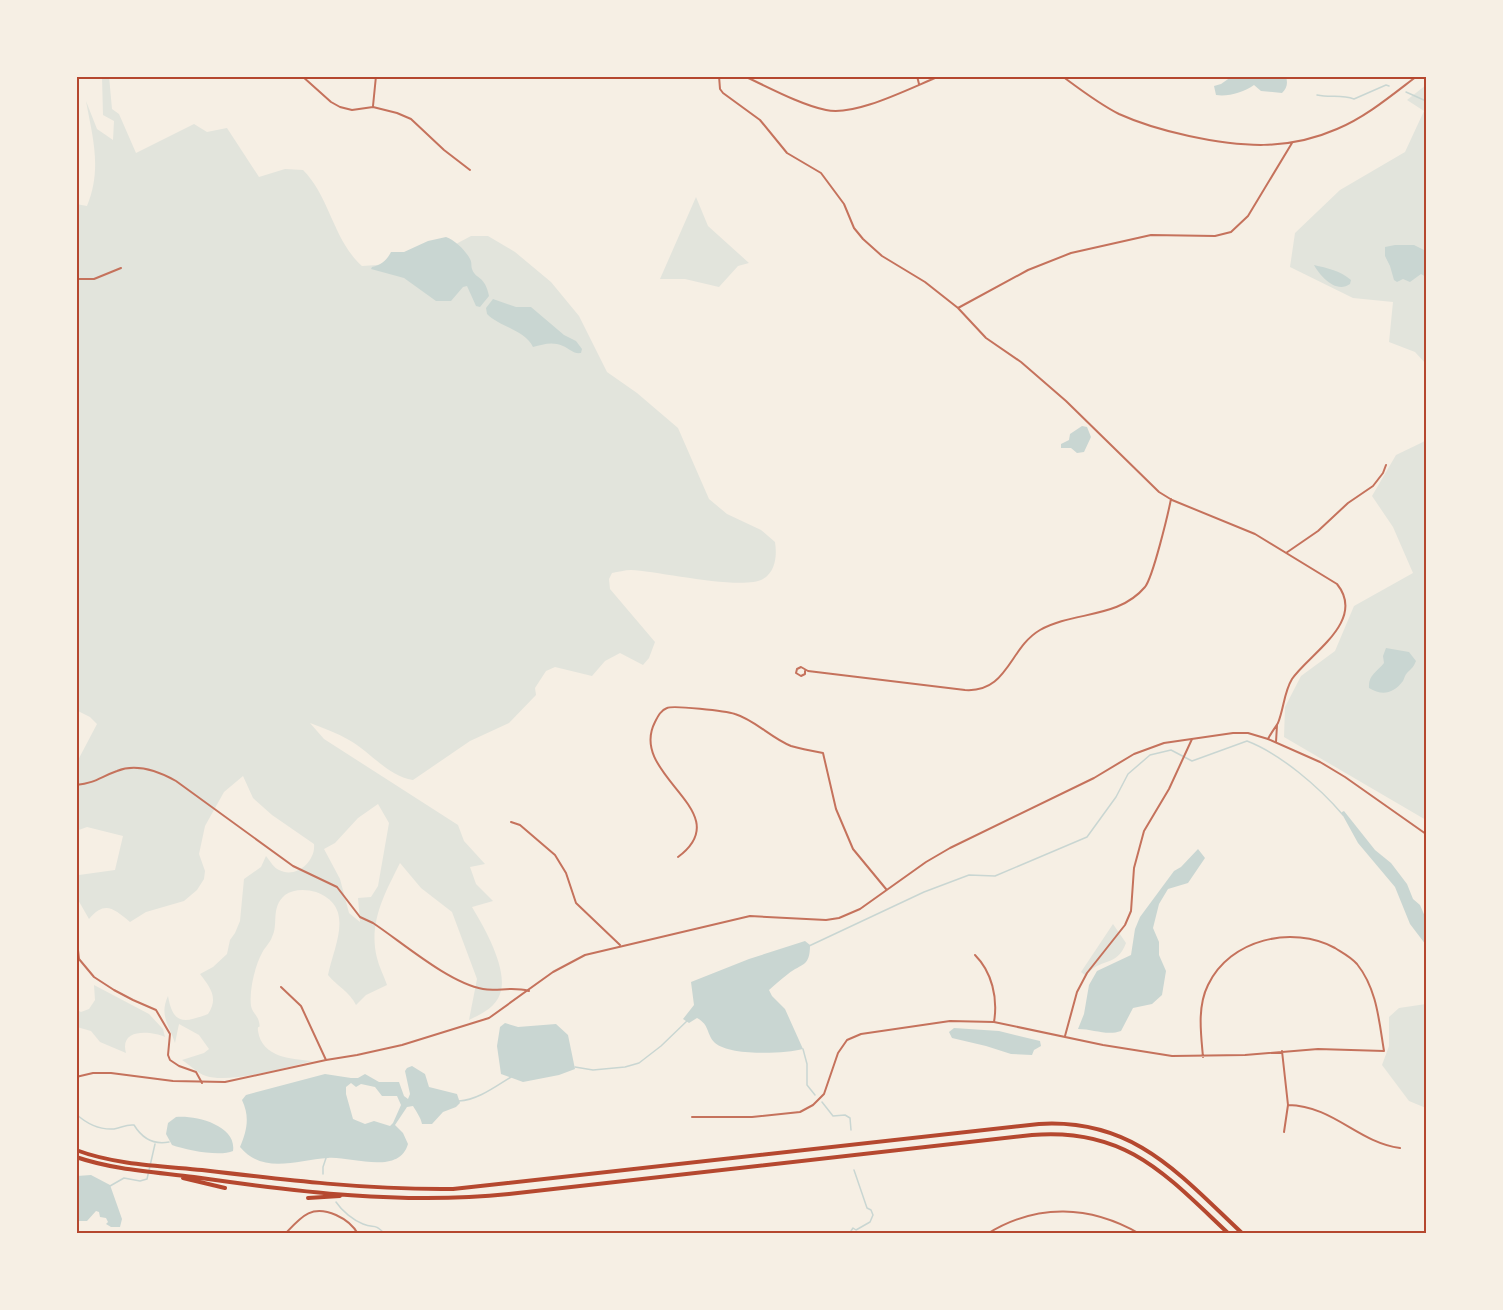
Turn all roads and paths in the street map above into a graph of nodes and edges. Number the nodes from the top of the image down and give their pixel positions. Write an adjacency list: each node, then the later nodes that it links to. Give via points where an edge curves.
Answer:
1 (302, 76): 10 (street, via 340,106 352,110)
2 (376, 76): 10 (street)
3 (719, 76): 15 (street, via 723,93 760,120 787,153 828,182 862,239)
4 (744, 76): 9 (street, via 827,111 881,101)
5 (917, 76): 9 (street)
6 (940, 76): 9 (street)
7 (1062, 76): 11 (street, via 1104,106 1153,126 1230,144)
8 (1417, 76): 11 (street, via 1338,129)
9 (919, 84)
10 (372, 107): 12 (street, via 411,119)
11 (1292, 143): 15 (street, via 1248,216 1231,232 1215,236 1151,235 1071,253 1028,270)
12 (470, 170)
13 (121, 268): 14 (street, via 94,279)
14 (76, 279)
15 (958, 309): 17 (street, via 986,338 1051,388)
16 (1386, 465): 18 (street, via 1374,486)
17 (1171, 499): 18 (street, via 1255,534); 19 (street, via 1151,576 1144,588 1121,607 1042,629 1028,639 1005,672 986,687 965,690)
18 (1286, 553): 20 (street, via 1333,580 1343,593 1345,604 1343,617 1330,640 1290,683)
19 (805, 670)
20 (1276, 725): 22 (street); 23 (street)
21 (1192, 739): 22 (street, via 1248,733); 28 (street, via 1134,754 1094,778 950,848); 35 (street, via 1144,831 1134,868 1131,911 1125,925 1087,973 1077,992)
22 (1268, 739): 23 (street)
23 (1276, 742): 26 (street, via 1345,777)
24 (76, 785): 33 (street, via 123,769 137,767 160,772 293,866 337,888 360,916 442,972 486,990)
25 (511, 822): 30 (street, via 555,855 576,903)
26 (1426, 834)
27 (678, 857): 28 (street, via 696,836 696,815 659,767 651,740 660,712 678,706 735,714 791,746 823,753 836,809 853,849)
28 (886, 889): 30 (street, via 860,909 839,918 750,916)
29 (76, 932): 40 (street, via 79,958 94,976 156,1010 170,1034 170,1060 196,1072)
30 (620, 945): 33 (street, via 567,963)
31 (975, 955): 34 (street, via 991,982 996,1008)
32 (281, 987): 38 (street, via 301,1006)
33 (529, 991): 38 (street, via 489,1018 392,1047)
34 (994, 1022): 35 (street); 42 (street, via 950,1021 861,1034 847,1040 838,1053 824,1094 800,1112)
35 (1065, 1036): 37 (street, via 1150,1054)
36 (1282, 1051): 37 (street); 37 (street, via 1384,1051 1369,982 1356,963 1324,942 1274,938 1240,950 1224,962 1208,985 1200,1018); 41 (street)
37 (1203, 1057)
38 (326, 1060): 40 (street, via 243,1079)
39 (76, 1077): 40 (street, via 111,1073)
40 (202, 1083)
41 (1288, 1105): 43 (street); 44 (street, via 1324,1112 1373,1141)
42 (692, 1117)
43 (1284, 1132)
44 (1400, 1148)
45 (76, 1150): 56 (highway, via 138,1163 259,1177 375,1187 460,1188 1063,1124 1109,1132 1144,1148 1170,1166)
46 (76, 1157): 47 (highway)
47 (160, 1172): 48 (highway); 49 (highway)
48 (225, 1188)
49 (354, 1195): 50 (highway); 55 (highway, via 478,1197 1063,1134 1108,1142 1143,1159)
50 (308, 1198)
51 (285, 1233): 52 (street, via 315,1210 339,1216)
52 (358, 1233)
53 (989, 1233): 54 (street, via 1028,1215 1070,1211 1099,1215)
54 (1140, 1233)
55 (1229, 1233)
56 (1243, 1233)

